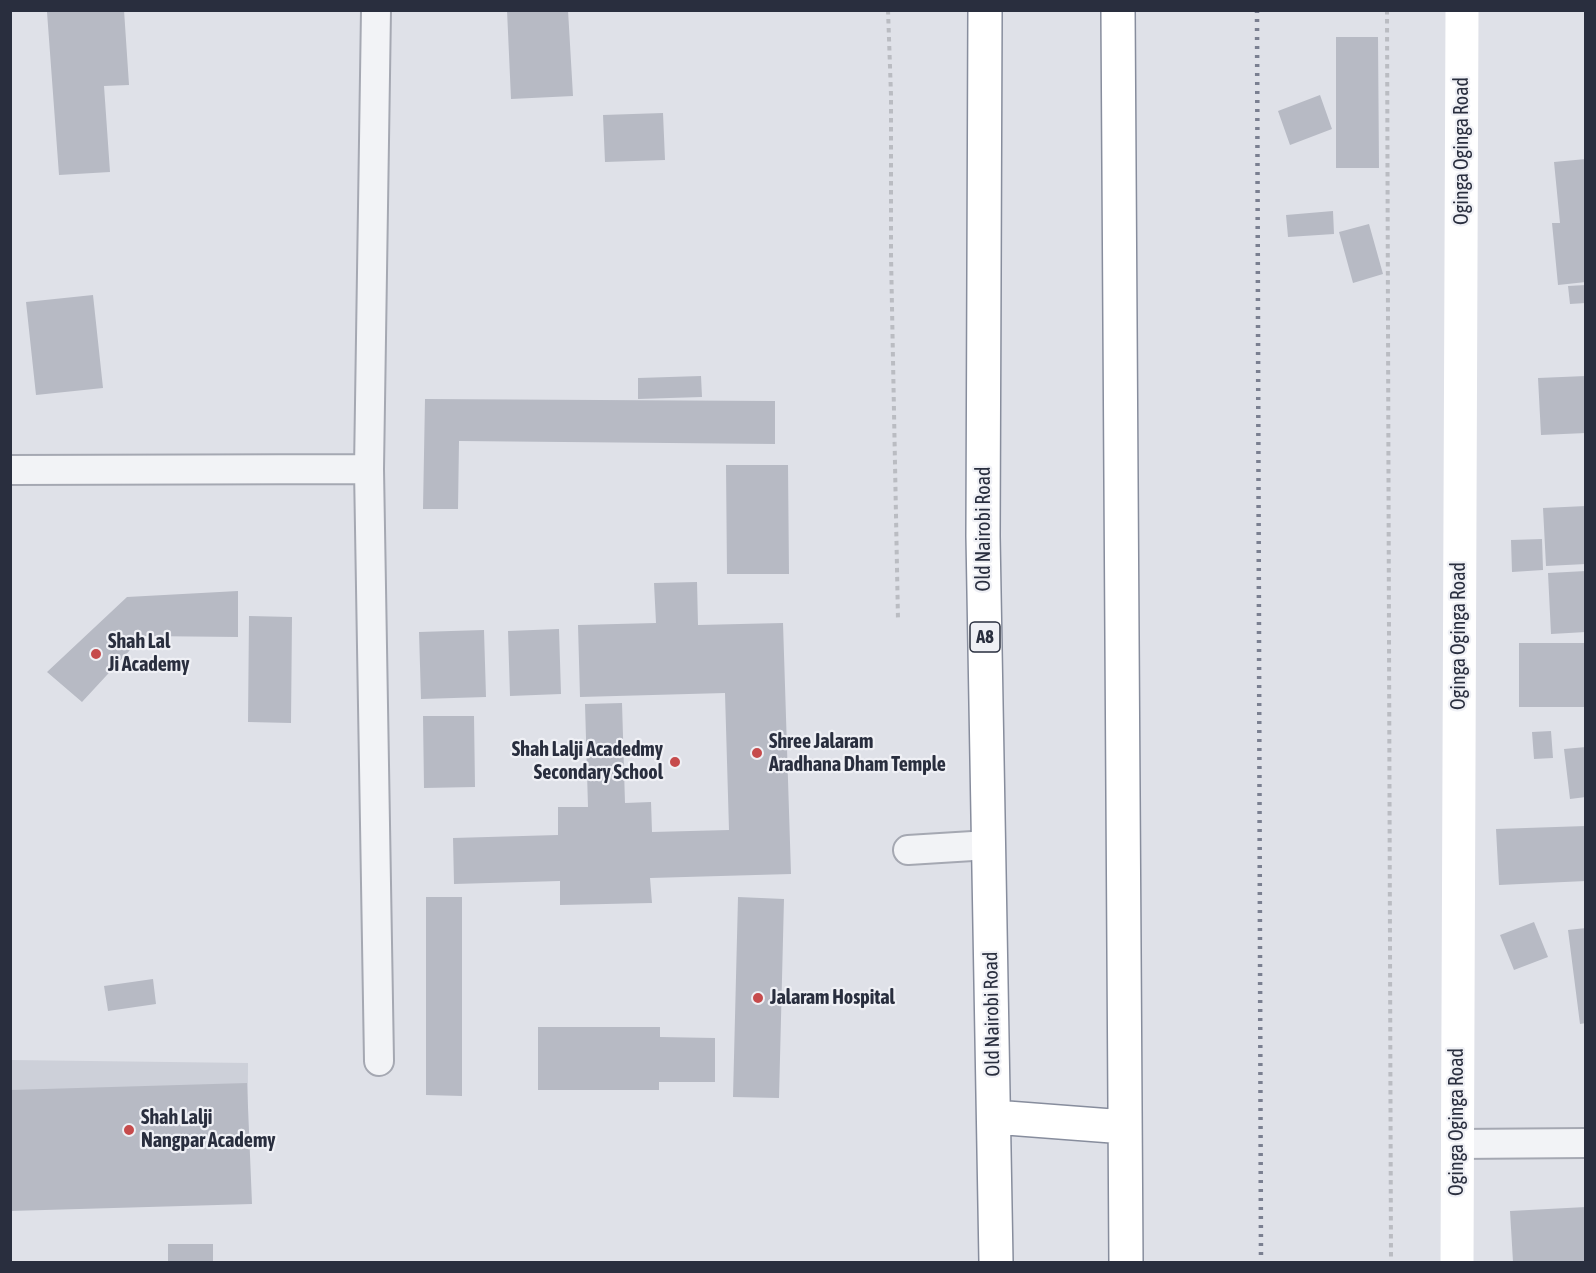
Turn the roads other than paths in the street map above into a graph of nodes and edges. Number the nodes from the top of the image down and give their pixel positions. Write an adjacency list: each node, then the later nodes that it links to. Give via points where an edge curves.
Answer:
1 (376, 10): 5 (street)
2 (985, 10): 7 (main road, Old Nairobi Road / A8, via 984,536)
3 (1118, 10): 11 (main road)
4 (1462, 10): 13 (main road, Oginga Oginga Road)
5 (369, 469): 6 (street); 9 (street)
6 (10, 470)
7 (989, 845): 8 (street); 10 (main road, Old Nairobi Road / A8)
8 (908, 850)
9 (379, 1061)
10 (994, 1117): 11 (main road); 14 (main road, Old Nairobi Road / A8)
11 (1125, 1127): 15 (main road)
12 (1586, 1143): 13 (street)
13 (1457, 1144): 16 (main road, Oginga Oginga Road)
14 (996, 1263)
15 (1126, 1263)
16 (1457, 1263)

